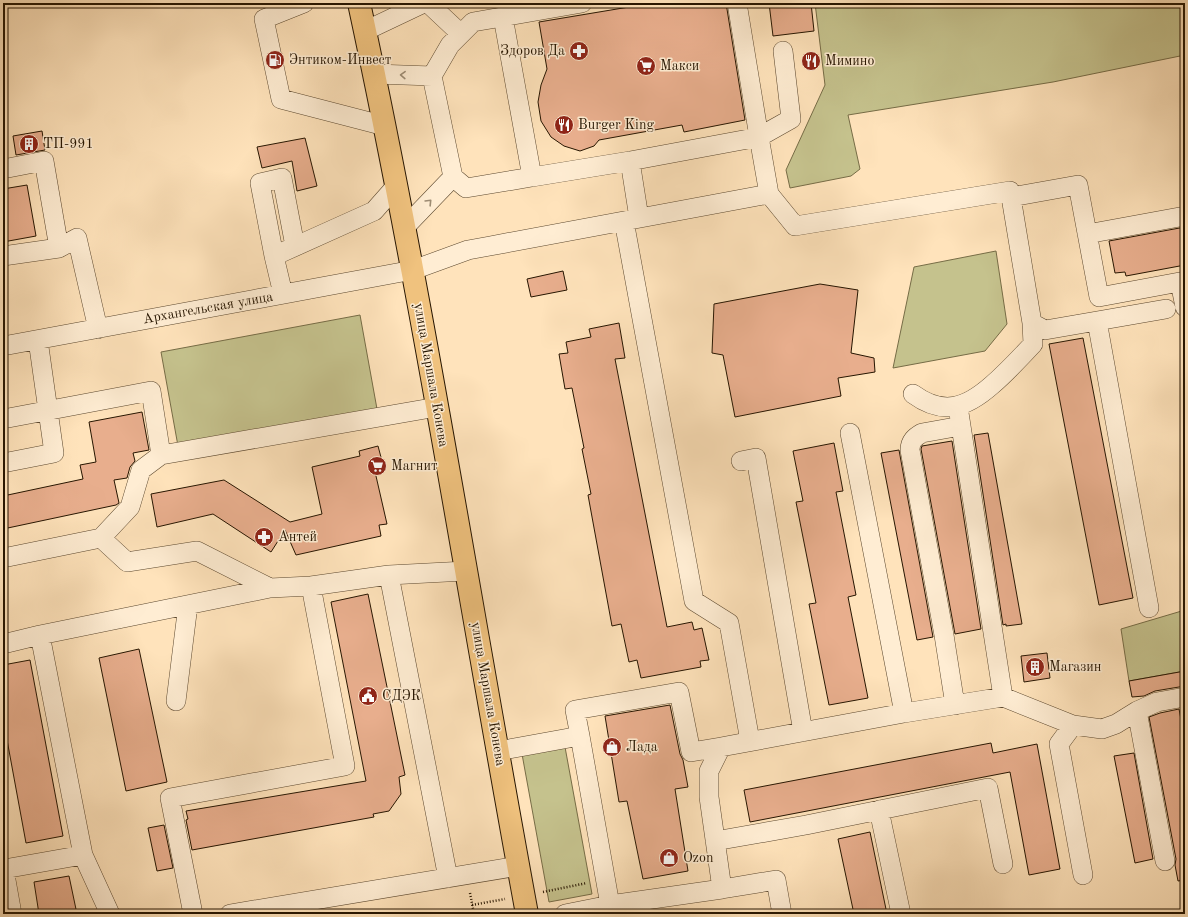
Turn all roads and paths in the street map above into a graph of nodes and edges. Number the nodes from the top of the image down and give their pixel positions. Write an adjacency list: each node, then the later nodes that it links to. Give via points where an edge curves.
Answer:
1 (304, 3): 13 (street, via 264,19 281,99)
2 (360, 3): 8 (main road, улица Маршала Конева)
3 (424, 3): 8 (street)
4 (428, 3): 9 (street)
5 (582, 3): 7 (street)
6 (737, 3): 14 (street)
7 (503, 17): 9 (street, via 473,22); 18 (street)
8 (366, 31): 11 (main road, улица Маршала Конева)
9 (461, 34): 12 (street, via 450,45)
10 (783, 51): 14 (street, via 791,119)
11 (374, 74): 12 (street, one-way to 11); 13 (main road, улица Маршала Конева)
12 (432, 76): 17 (street)
13 (386, 126): 19 (main road, улица Маршала Конева)
14 (759, 137): 15 (street); 20 (street)
15 (630, 161): 18 (street); 23 (street)
16 (3, 169): 27 (street, via 44,161)
17 (453, 177): 18 (street, via 466,188); 24 (street, one-way to 17)
18 (532, 177)
19 (397, 185): 24 (main road, улица Маршала Конева); 26 (street, via 374,211)
20 (769, 194): 21 (street, via 795,226 1010,191); 23 (street, Архангельская улица)
21 (1011, 197): 25 (street, via 1078,185); 36 (street)
22 (1185, 216): 25 (street)
23 (632, 220): 30 (street, Архангельская улица, via 468,250); 69 (street, via 694,601 729,623)
24 (405, 227): 30 (main road, улица Маршала Конева)
25 (1087, 234): 31 (street, via 1099,297)
26 (295, 246): 29 (street); 29 (street, via 282,178 260,183)
27 (59, 248): 28 (street); 37 (street, via 77,238)
28 (3, 256)
29 (274, 256): 32 (street)
30 (413, 270): 32 (street, Архангельская улица); 42 (main road, улица Маршала Конева)
31 (1183, 281): 33 (street)
32 (283, 294): 37 (street, Архангельская улица)
33 (1185, 307)
34 (1166, 309): 35 (street)
35 (1097, 321): 36 (street, via 1045,330); 57 (street)
36 (1032, 323): 41 (street, via 1033,344 982,395)
37 (98, 329): 38 (street, Архангельская улица)
38 (38, 340): 39 (street, Архангельская улица); 43 (street)
39 (3, 346)
40 (913, 394): 41 (street, via 922,401 943,408)
41 (958, 406): 45 (street)
42 (436, 407): 47 (street); 52 (main road, улица Маршала Конева)
43 (48, 411): 44 (street); 47 (street, via 151,391); 49 (street, via 54,453)
44 (3, 419)
45 (961, 426): 60 (street); 63 (street, via 917,436 911,443 910,450)
46 (850, 433): 65 (street)
47 (161, 455): 50 (street, via 141,470 130,507)
48 (741, 461): 67 (street, via 756,458)
49 (3, 463)
50 (101, 538): 51 (street); 55 (street, via 126,562 197,551)
51 (3, 558)
52 (466, 571): 53 (street); 71 (main road, улица Маршала Конева)
53 (389, 575): 54 (street); 82 (street)
54 (311, 586): 55 (street); 87 (street, via 345,766 170,798)
55 (270, 588): 56 (street)
56 (188, 605): 58 (street); 62 (street)
57 (1148, 608)
58 (40, 635): 59 (street); 76 (street)
59 (3, 644)
60 (1004, 697): 63 (street); 66 (street)
61 (1185, 697): 64 (street, via 1157,702)
62 (176, 701)
63 (955, 705): 65 (street)
64 (1136, 711): 66 (street, via 1116,724 1102,729); 77 (street)
65 (904, 713): 67 (street)
66 (1073, 725): 81 (street, via 1059,744)
67 (803, 732): 69 (street)
68 (580, 736): 71 (street); 72 (street, via 575,710 679,692); 84 (street)
69 (750, 741): 70 (street)
70 (721, 747): 72 (street); 73 (street)
71 (498, 751): 79 (main road, улица Маршала Конева)
72 (691, 752): 73 (street)
73 (709, 771): 75 (street, via 709,797)
74 (879, 810): 75 (street); 78 (street, via 988,788); 92 (street)
75 (715, 841): 83 (street)
76 (83, 855): 80 (street); 86 (street)
77 (1165, 860)
78 (1003, 864)
79 (519, 866): 82 (street); 89 (main road, улица Маршала Конева)
80 (3, 867): 85 (street)
81 (1083, 876)
82 (448, 878): 88 (street)
83 (722, 889): 84 (street); 91 (street, via 776,880)
84 (610, 905): 90 (street)
85 (12, 914)
86 (110, 914)
87 (193, 914)
88 (230, 914)
89 (527, 914)
90 (565, 914)
91 (782, 914)
92 (901, 914)

